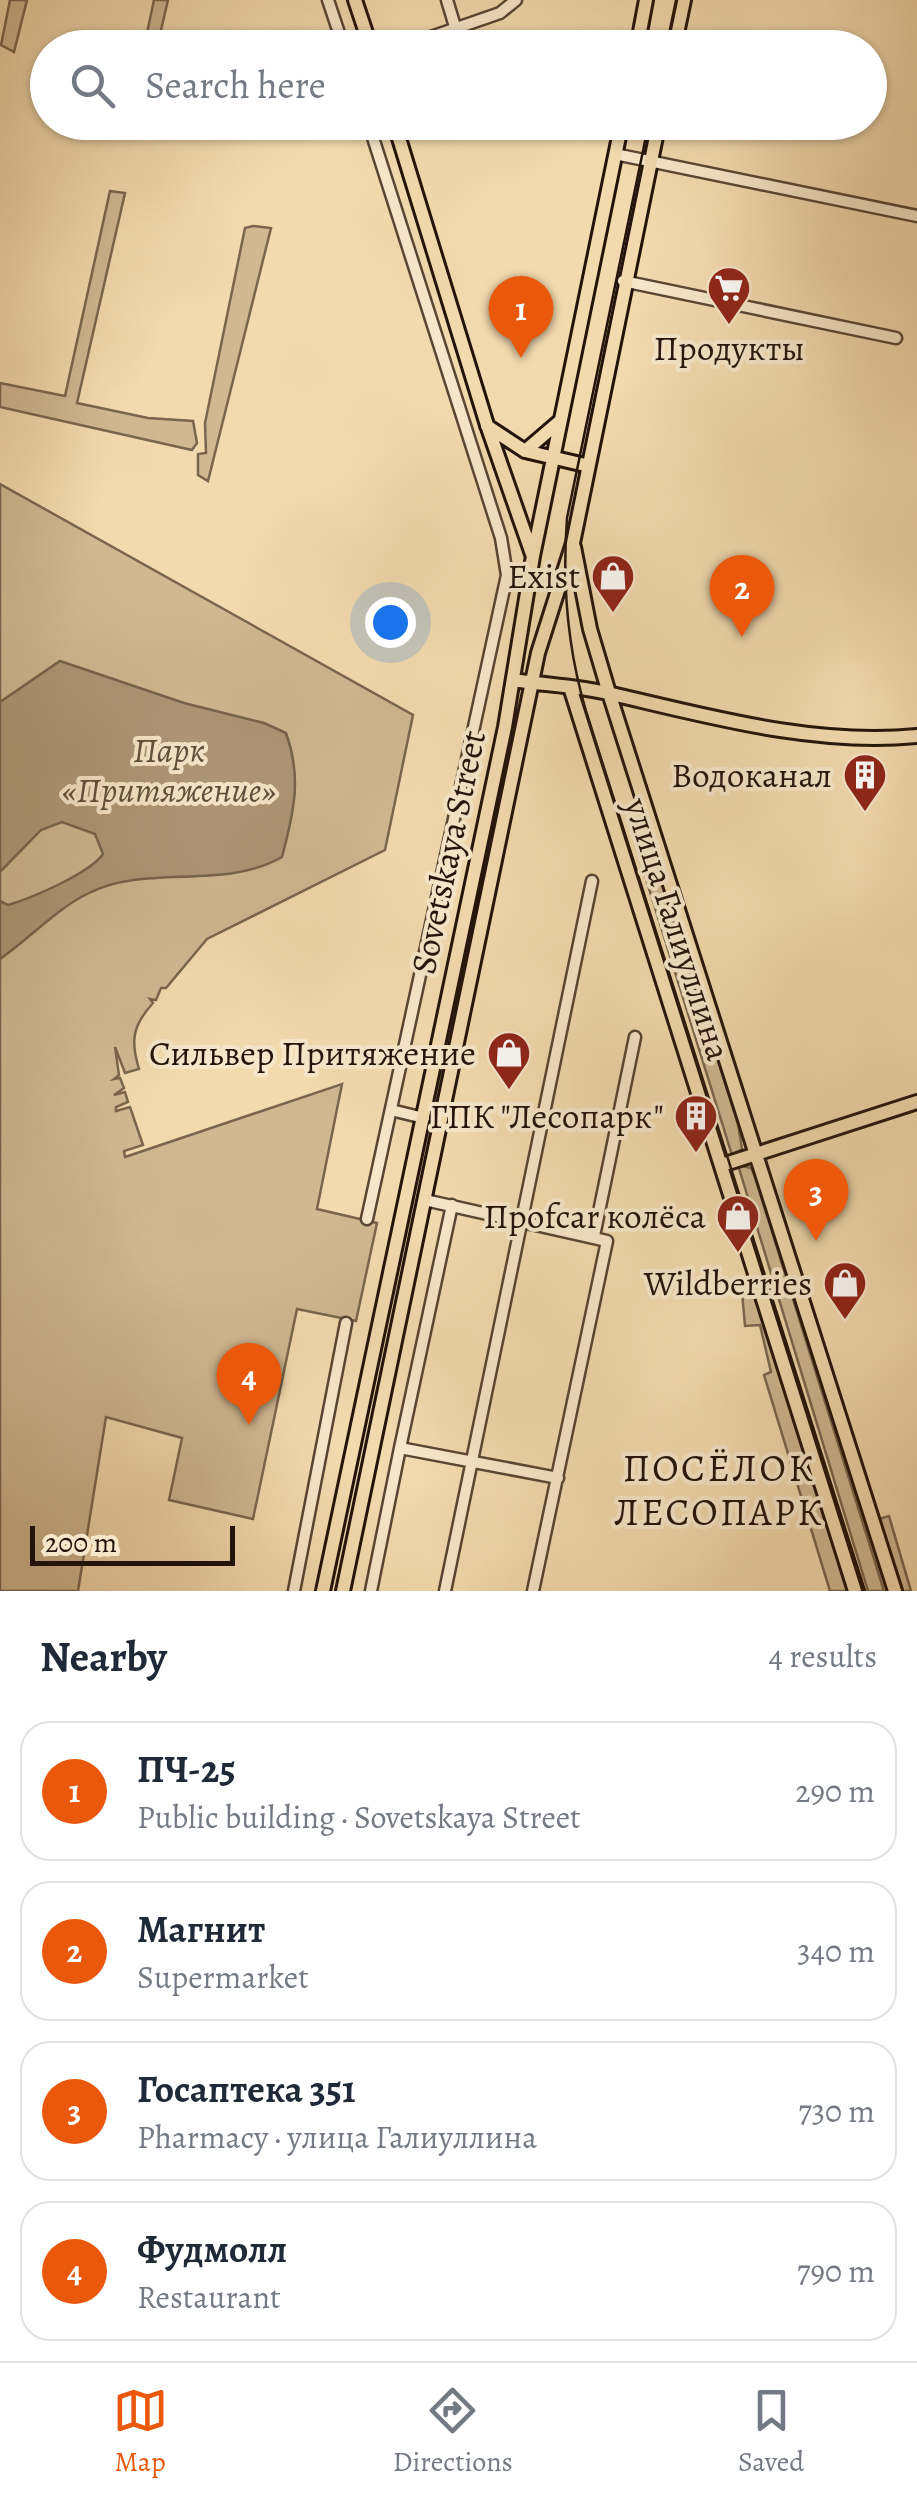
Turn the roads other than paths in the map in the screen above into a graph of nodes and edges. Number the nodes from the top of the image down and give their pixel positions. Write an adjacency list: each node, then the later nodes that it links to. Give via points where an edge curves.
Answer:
1 (328, 0): 7 (street)
2 (355, 0): 8 (main road)
3 (447, 0): 9 (street)
4 (516, 0): 9 (street)
5 (646, 0): 10 (main road)
6 (684, 0): 11 (main road)
7 (338, 30)
8 (365, 30)
9 (456, 30)
10 (640, 30)
11 (678, 30)
12 (374, 140): 21 (street)
13 (400, 140): 19 (main road)
14 (619, 140): 16 (main road, Sovetskaya Street)
15 (655, 140): 17 (main road, Sovetskaya Street)
16 (616, 154): 17 (street); 23 (main road, Sovetskaya Street)
17 (651, 160): 18 (street); 20 (main road, Sovetskaya Street)
18 (917, 216)
19 (443, 281): 21 (street); 24 (main road)
20 (623, 281): 22 (street); 27 (main road, Sovetskaya Street)
21 (421, 289): 38 (street, via 501,538 507,576)
22 (896, 338)
23 (562, 419): 25 (main road); 26 (main road, Sovetskaya Street)
24 (487, 425): 25 (main road); 29 (main road)
25 (525, 450): 26 (main road)
26 (554, 457): 27 (main road); 29 (main road, Sovetskaya Street)
27 (586, 466): 28 (main road, Sovetskaya Street)
28 (573, 542): 31 (main road, Sovetskaya Street); 33 (main road, Sovetskaya Street)
29 (533, 556): 30 (main road, Sovetskaya Street)
30 (512, 680): 31 (main road); 39 (main road, Sovetskaya Street)
31 (533, 683): 32 (main road); 40 (main road, Sovetskaya Street)
32 (570, 687): 33 (main road); 42 (main road, улица Галиуллина)
33 (609, 693): 34 (main road, via 786,731); 41 (main road, улица Галиуллина)
34 (917, 736)
35 (592, 881): 46 (street)
36 (635, 1037): 47 (street)
37 (917, 1102): 41 (main road)
38 (391, 1110): 39 (street); 45 (street)
39 (424, 1118): 40 (main road); 52 (main road, Sovetskaya Street)
40 (444, 1122): 43 (main road, Sovetskaya Street)
41 (754, 1155): 42 (main road); 59 (main road, улица Галиуллина)
42 (722, 1165): 58 (main road, улица Галиуллина)
43 (426, 1200): 44 (street); 53 (main road, Sovetskaya Street)
44 (452, 1205): 46 (street); 49 (street)
45 (367, 1219)
46 (521, 1221): 47 (street); 50 (street)
47 (594, 1236): 51 (street, via 607,1241)
48 (346, 1323): 54 (street)
49 (400, 1448): 50 (street); 55 (street)
50 (470, 1460): 51 (street); 56 (street)
51 (558, 1478): 57 (street)
52 (324, 1586): 53 (main road)
53 (343, 1588)
54 (294, 1591)
55 (372, 1591)
56 (445, 1591)
57 (534, 1591)
58 (855, 1591)
59 (895, 1591)

